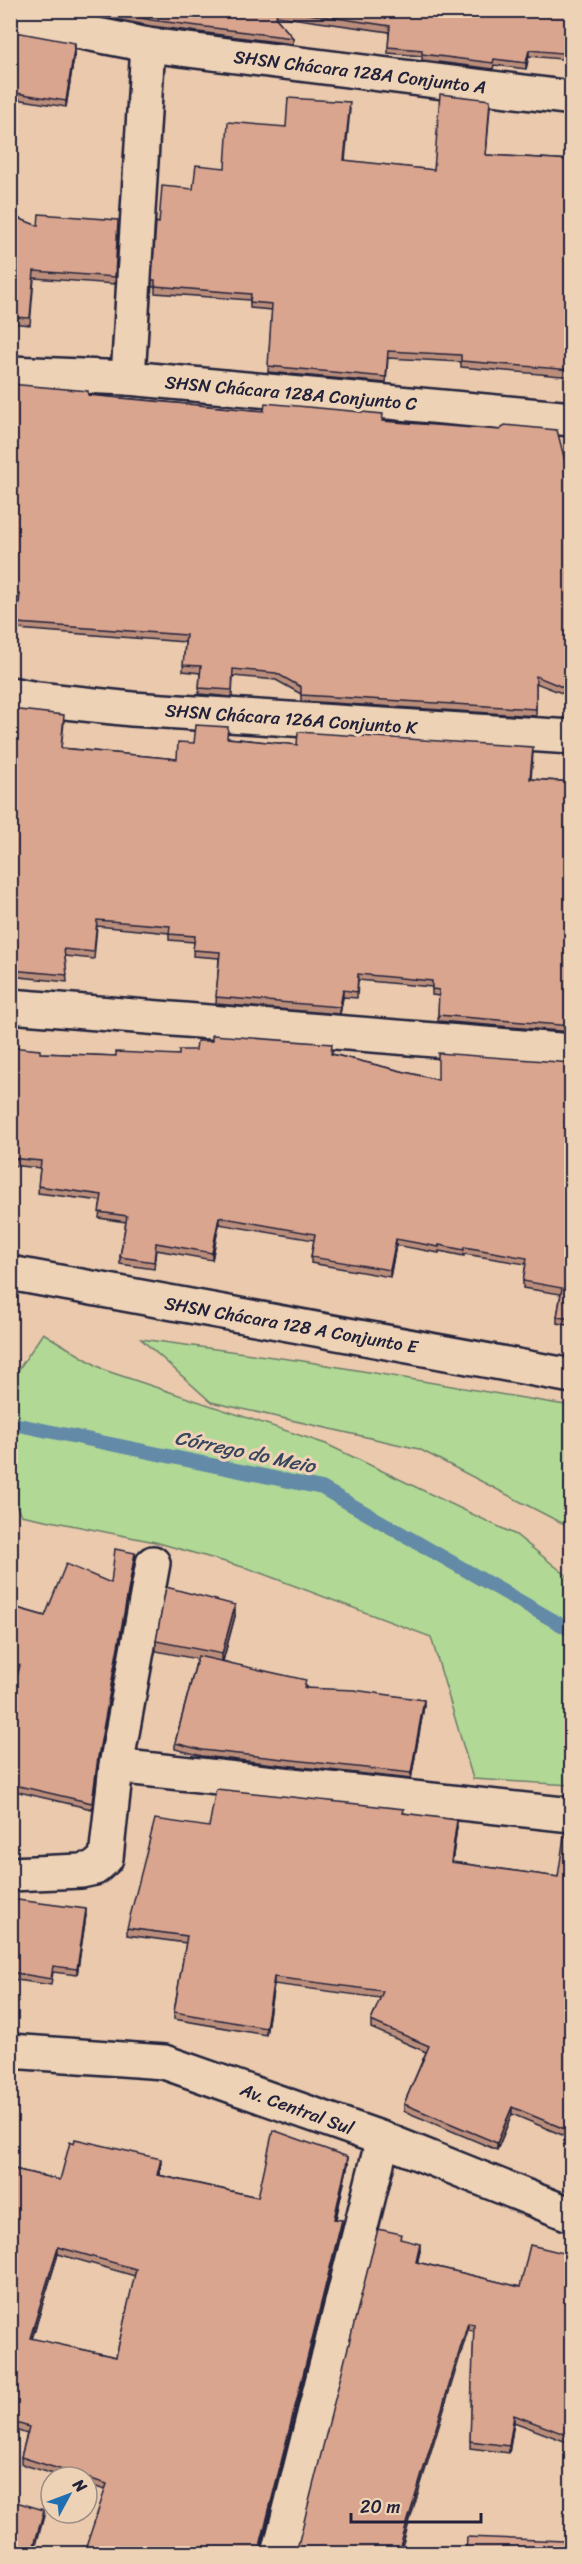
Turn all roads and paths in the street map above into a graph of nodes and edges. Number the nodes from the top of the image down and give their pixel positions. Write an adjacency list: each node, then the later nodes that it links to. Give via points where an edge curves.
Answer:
1 (10, 18): 2 (street, SHSN Chácara 128A Conjunto A)
2 (148, 45): 3 (street, SHSN Chácara 128A Conjunto A); 5 (street)
3 (572, 98)
4 (10, 373): 5 (street, SHSN Chácara 128A Conjunto C)
5 (128, 378): 6 (street, SHSN Chácara 128A Conjunto C)
6 (572, 419)
7 (10, 694): 8 (street, SHSN Chácara 126A Conjunto K, via 132,709)
8 (572, 737)
9 (10, 1006): 10 (street)
10 (572, 1051)
11 (10, 1273): 12 (street, SHSN Chácara 128 A Conjunto E)
12 (572, 1376)
13 (153, 1563): 14 (street)
14 (116, 1766): 15 (street); 16 (street, via 106,1858 95,1868 81,1871)
15 (572, 1815)
16 (10, 1874)
17 (10, 2051): 18 (street, Av. Central Sul, via 164,2062)
18 (383, 2139): 19 (street, Av. Central Sul); 20 (street)
19 (572, 2215)
20 (279, 2553)

